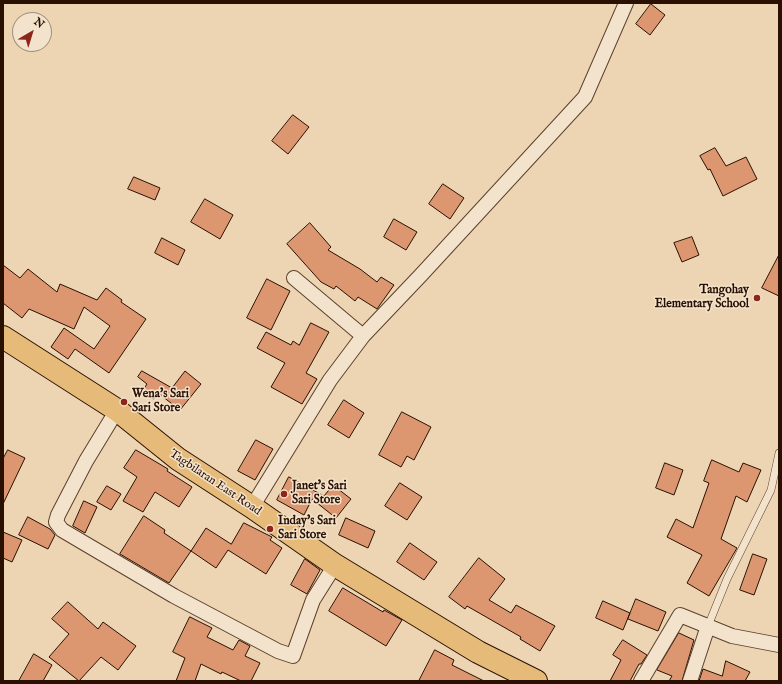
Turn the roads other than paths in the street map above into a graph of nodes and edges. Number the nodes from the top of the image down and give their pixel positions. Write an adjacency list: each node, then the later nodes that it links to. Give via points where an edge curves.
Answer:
1 (626, 3): 3 (street, via 585,96)
2 (294, 278): 3 (street)
3 (363, 336): 7 (street, via 330,380)
4 (3, 337): 5 (main road, Tagbilaran East Road)
5 (117, 410): 7 (main road, Tagbilaran East Road, via 178,459); 8 (street, via 86,461 58,515 56,522 62,530 174,596 278,651 293,656 313,600)
6 (779, 453): 9 (lane, via 770,490 727,579)
7 (252, 508): 8 (main road, Tagbilaran East Road)
8 (335, 565): 11 (main road, Tagbilaran East Road, via 478,652)
9 (708, 626): 10 (street, via 732,636); 12 (street, via 680,615); 13 (street)
10 (779, 645)
11 (536, 681)
12 (641, 681)
13 (690, 681)

